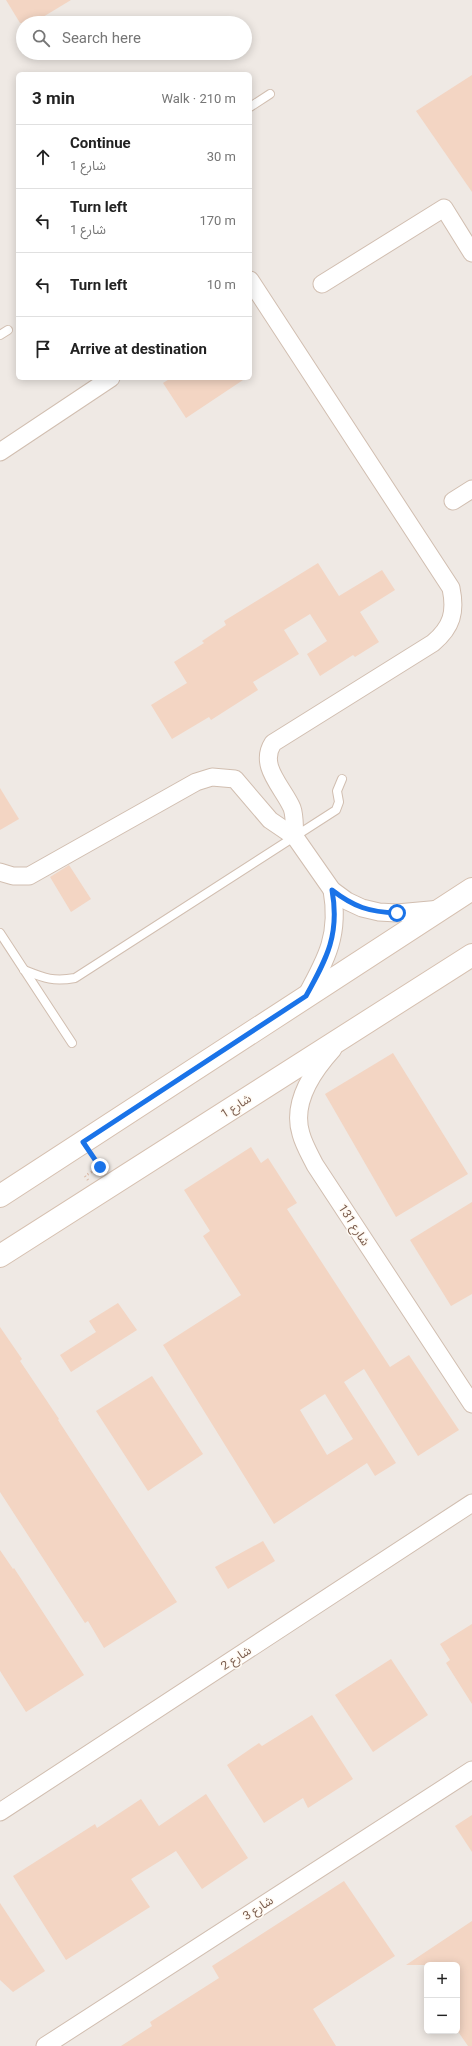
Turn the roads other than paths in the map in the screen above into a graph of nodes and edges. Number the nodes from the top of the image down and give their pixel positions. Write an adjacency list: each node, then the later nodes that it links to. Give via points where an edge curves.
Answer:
1 (270, 94): 2 (lane)
2 (252, 105)
3 (472, 253): 5 (street, via 444,208)
4 (252, 283): 13 (street, via 451,588 453,600 452,618 445,633 433,643 274,743 268,752 268,763 292,809)
5 (322, 284)
6 (8, 330): 7 (lane)
7 (0, 335)
8 (108, 380): 9 (street)
9 (0, 452)
10 (472, 489): 11 (street)
11 (453, 501)
12 (342, 779): 13 (lane, via 337,791 339,802 336,810)
13 (295, 836): 14 (street, via 270,820 235,779 212,777 196,782 29,876 13,876); 16 (street); 20 (lane, via 75,978 60,981 46,979)
14 (0, 872)
15 (472, 889): 17 (street)
16 (332, 890): 17 (street, via 347,901 379,912); 21 (street, via 335,908 332,944)
17 (441, 909): 21 (street)
18 (0, 933): 20 (lane)
19 (472, 955): 22 (street, شارع 1)
20 (24, 970): 23 (lane)
21 (306, 996): 24 (street)
22 (341, 1039): 25 (street, شارع 1); 26 (street, شارع 131, via 316,1069 306,1086 299,1119 302,1140 315,1165)
23 (72, 1043)
24 (1, 1195)
25 (0, 1256)
26 (472, 1404)
27 (472, 1503): 29 (street, شارع 2)
28 (472, 1770): 30 (street, شارع 3)
29 (0, 1812)
30 (45, 2046)

